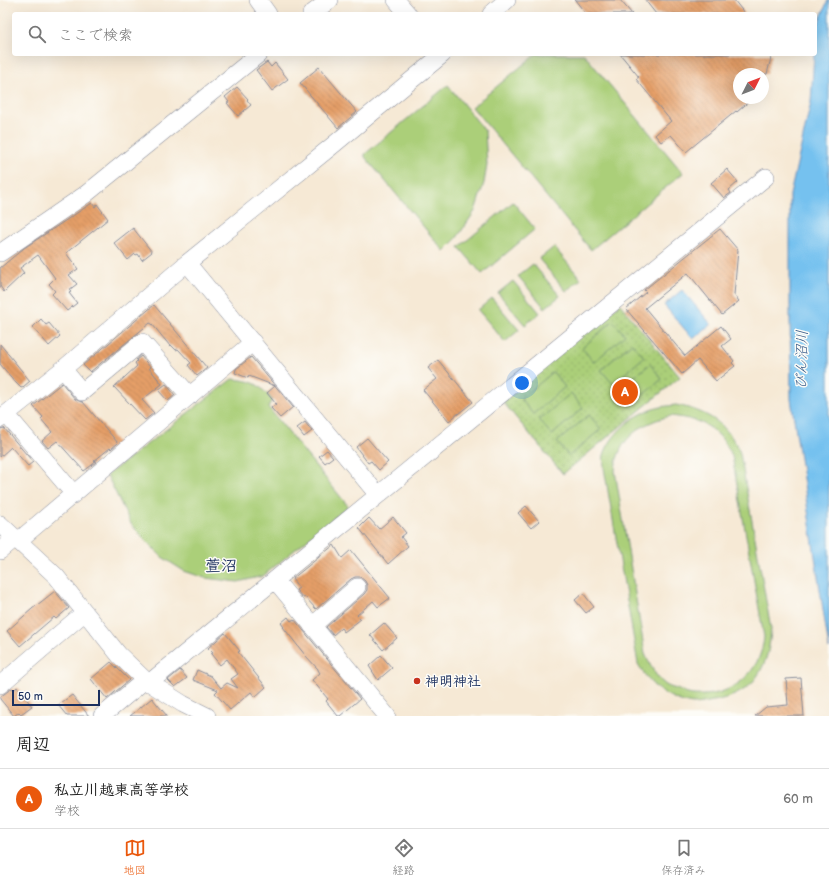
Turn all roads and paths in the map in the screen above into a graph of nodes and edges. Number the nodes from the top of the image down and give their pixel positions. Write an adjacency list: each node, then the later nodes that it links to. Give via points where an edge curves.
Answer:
1 (258, 0): 5 (street)
2 (330, 0): 6 (street)
3 (396, 0): 7 (street)
4 (508, 0): 8 (street)
5 (267, 12)
6 (314, 12)
7 (406, 12)
8 (493, 12)
9 (258, 56): 12 (street, via 86,194)
10 (440, 56): 13 (street)
11 (766, 177): 19 (street)
12 (0, 253)
13 (187, 262): 14 (street); 15 (street)
14 (253, 342): 16 (street); 19 (street)
15 (63, 369): 16 (street, via 82,392 142,342); 17 (street)
16 (190, 396): 18 (street)
17 (3, 416): 18 (street)
18 (74, 494): 21 (street)
19 (378, 495): 23 (street)
20 (0, 524): 21 (street)
21 (17, 540): 22 (street); 25 (street, via 56,576)
22 (0, 551)
23 (275, 580): 26 (street); 27 (street)
24 (357, 587): 26 (street)
25 (85, 612): 27 (street, via 119,655); 28 (street)
26 (312, 626): 32 (street)
27 (149, 683): 29 (street); 31 (street)
28 (0, 685)
29 (121, 709): 30 (street)
30 (102, 716)
31 (207, 716)
32 (387, 716)

